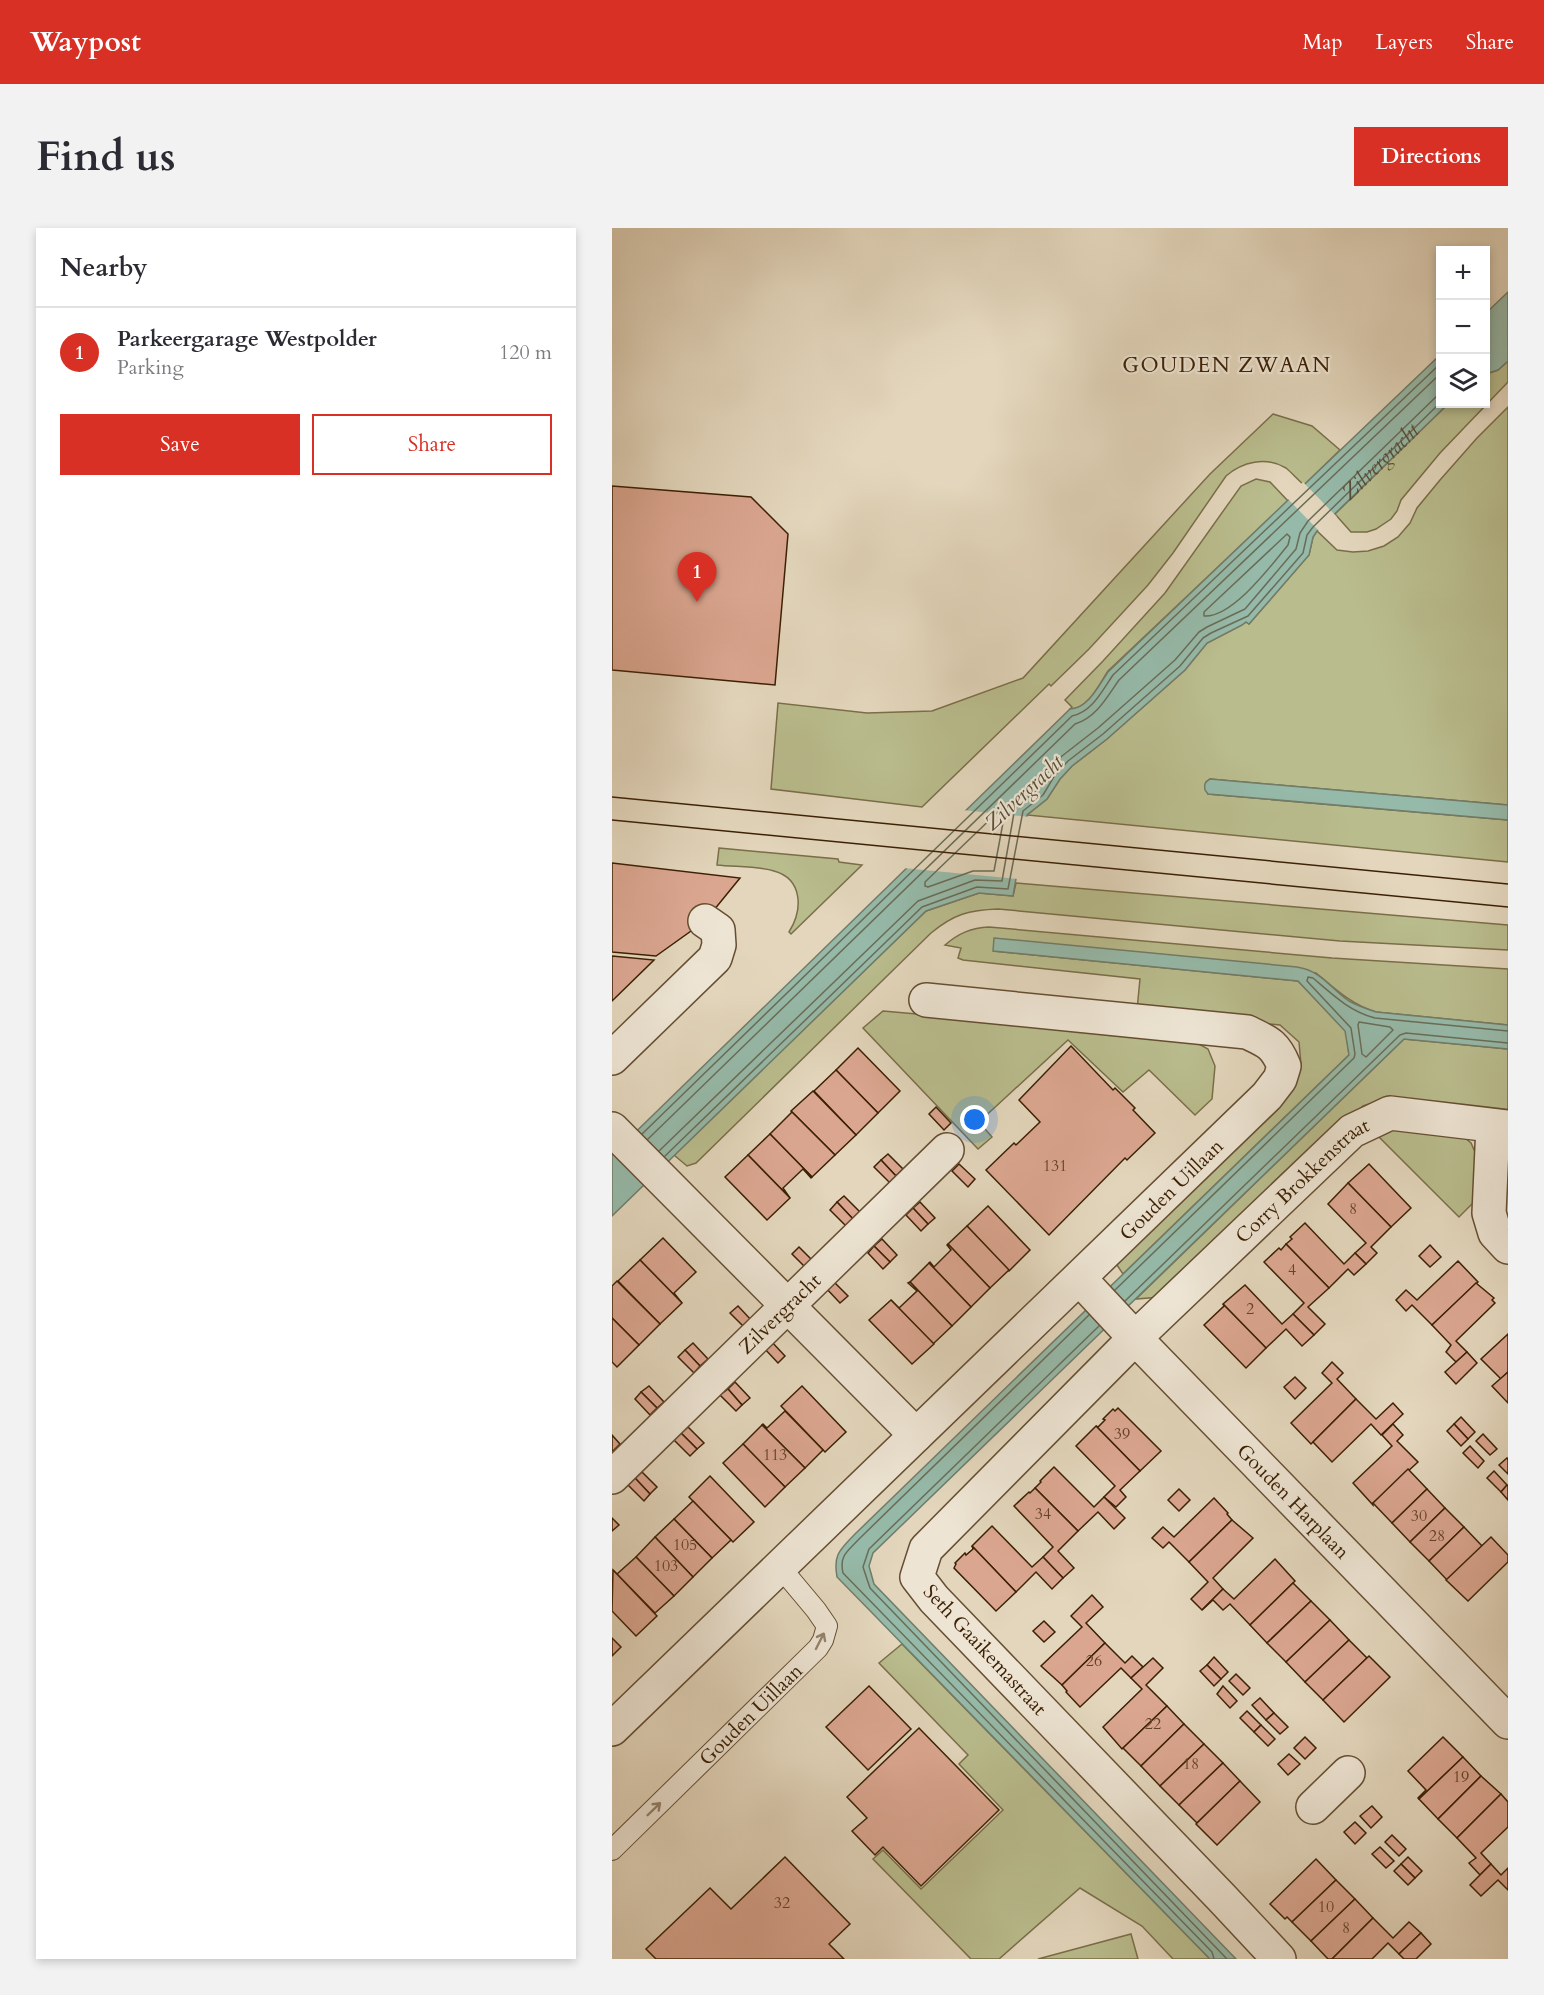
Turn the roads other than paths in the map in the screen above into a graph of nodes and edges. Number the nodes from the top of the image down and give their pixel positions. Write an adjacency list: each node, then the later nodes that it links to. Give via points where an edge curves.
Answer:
1 (705, 921): 3 (street, via 718,930 715,958)
2 (926, 1000): 8 (street, Gouden Uillaan, via 1248,1032 1277,1051 1284,1066 1280,1079 1267,1095)
3 (612, 1058)
4 (1501, 1127): 7 (street, via 1489,1213 1495,1233); 10 (street, Corry Brokkenstraat, via 1390,1113 1352,1131)
5 (615, 1132): 9 (street)
6 (947, 1150): 9 (street, Zilvergracht)
7 (1508, 1247)
8 (1086, 1285): 10 (street, Gouden Harplaan); 11 (street, Gouden Uillaan)
9 (787, 1306): 11 (street); 12 (street, Zilvergracht)
10 (1128, 1330): 14 (street, Gouden Harplaan); 19 (street, Seth Gaaikemastraat, via 926,1549 917,1577)
11 (916, 1435): 13 (street, Gouden Uillaan)
12 (612, 1477)
13 (780, 1568): 15 (street, Gouden Uillaan); 18 (lane, Gouden Uillaan, one-way to 13, via 818,1648 827,1626)
14 (1508, 1722)
15 (612, 1729)
16 (1348, 1773): 17 (street)
17 (1313, 1807)
18 (612, 1850)
19 (1278, 1959)

